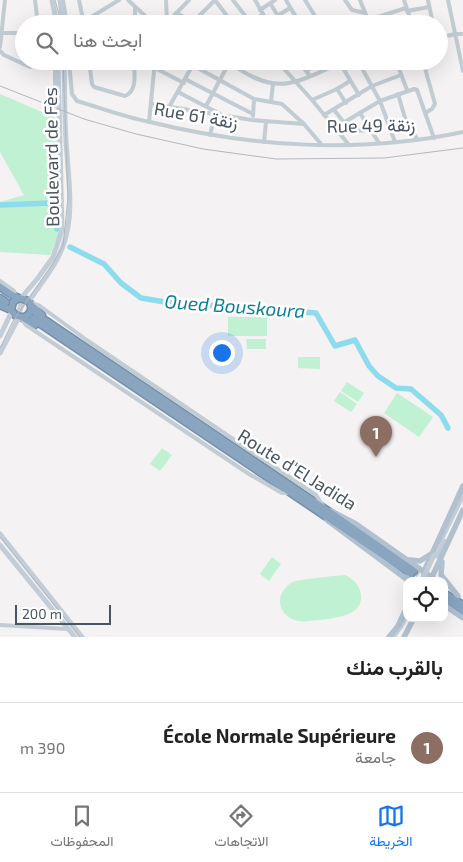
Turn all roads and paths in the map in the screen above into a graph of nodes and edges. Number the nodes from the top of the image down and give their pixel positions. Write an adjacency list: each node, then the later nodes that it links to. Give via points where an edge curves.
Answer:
1 (5, 0): 50 (street)
2 (35, 0): 31 (street)
3 (52, 0): 32 (street)
4 (62, 0): 33 (street); 34 (street)
5 (79, 0): 35 (street)
6 (119, 0): 36 (street)
7 (128, 0): 23 (street)
8 (133, 0): 23 (street)
9 (166, 0): 39 (street)
10 (189, 0): 28 (street)
11 (215, 0): 41 (street); 42 (street)
12 (233, 0): 43 (street)
13 (255, 0): 27 (street)
14 (275, 0): 22 (street)
15 (286, 0): 25 (street)
16 (305, 0): 46 (street)
17 (345, 0): 29 (street, via 352,10)
18 (362, 0): 29 (street)
19 (404, 0): 26 (street)
20 (428, 0): 24 (street)
21 (448, 0): 52 (street)
22 (270, 3): 27 (street); 44 (street)
23 (134, 7): 37 (street); 38 (street)
24 (429, 7): 26 (street); 49 (street)
25 (290, 8): 44 (street); 45 (street)
26 (407, 9): 47 (street); 48 (street)
27 (260, 10): 30 (street)
28 (176, 13): 40 (street)
29 (365, 13)
30 (263, 14)
31 (37, 15)
32 (55, 15)
33 (63, 15)
34 (65, 15)
35 (82, 15)
36 (96, 15)
37 (134, 15)
38 (143, 15)
39 (167, 15)
40 (180, 15)
41 (200, 15)
42 (226, 15)
43 (246, 15)
44 (278, 15)
45 (294, 15)
46 (314, 15)
47 (385, 15)
48 (409, 15)
49 (431, 15)
50 (2, 33): 51 (street); 55 (street)
51 (15, 33)
52 (455, 34): 53 (street); 54 (street); 57 (street)
53 (463, 34)
54 (448, 36)
55 (0, 47)
56 (0, 51): 58 (street)
57 (461, 54): 78 (street)
58 (15, 60)
59 (56, 70): 89 (street)
60 (56, 70): 128 (street, Boulevard de Fès, via 62,230 53,257 38,278)
61 (64, 70): 129 (street, Boulevard de Fès, via 70,193 67,230 58,258)
62 (70, 70): 112 (street, Rue 61 زنقة, via 72,94 76,101)
63 (91, 70): 64 (street, via 94,87 122,96 133,91)
64 (134, 70)
65 (155, 70): 101 (street)
66 (159, 70): 83 (street)
67 (190, 70): 83 (street)
68 (204, 70): 82 (street, Rue 49 زنقة)
69 (224, 70): 82 (street)
70 (240, 70): 86 (street, via 254,79)
71 (286, 70): 79 (street)
72 (324, 70): 81 (street)
73 (344, 70): 84 (street)
74 (363, 70): 88 (street)
75 (399, 70): 80 (street)
76 (426, 70): 106 (street, via 435,107)
77 (306, 71): 81 (street)
78 (463, 71)
79 (290, 74): 85 (street); 87 (street)
80 (401, 74): 88 (street); 91 (street)
81 (310, 76): 85 (street)
82 (219, 80): 93 (street); 96 (street, Rue 49 زنقة)
83 (184, 81): 92 (street); 93 (street)
84 (350, 81): 90 (street); 95 (street)
85 (296, 82): 87 (street); 97 (street)
86 (273, 84): 87 (street); 99 (street)
87 (287, 84)
88 (372, 86): 95 (street); 98 (street)
89 (55, 88)
90 (337, 89): 97 (street); 100 (street)
91 (407, 90): 94 (street); 106 (street, via 417,90)
92 (178, 92): 102 (street); 103 (street)
93 (212, 93): 102 (street); 107 (street)
94 (398, 94): 98 (street); 120 (street, via 405,118)
95 (359, 95): 100 (street)
96 (254, 99): 99 (street, Rue 49 زنقة); 107 (street)
97 (312, 100): 109 (street)
98 (380, 101): 105 (street); 122 (street)
99 (271, 102): 115 (street, Rue 49 زنقة, via 282,104)
100 (346, 103): 104 (street)
101 (152, 104): 103 (street); 112 (street)
102 (206, 106): 110 (street)
103 (170, 107): 108 (street)
104 (334, 110): 109 (street); 114 (street)
105 (360, 112): 114 (street); 116 (street)
106 (425, 113): 119 (street)
107 (253, 114): 111 (street)
108 (215, 115): 110 (street); 118 (street)
109 (324, 115): 125 (street)
110 (224, 116): 111 (street)
111 (252, 120): 113 (street)
112 (149, 122): 118 (street, Rue 61 زنقة)
113 (266, 122): 115 (street); 121 (street)
114 (343, 123): 116 (street, via 351,132)
115 (304, 124): 124 (street, Rue 49 زنقة)
116 (371, 130): 123 (street)
117 (463, 132): 119 (street, Rue 49 زنقة)
118 (210, 135): 121 (street, Rue 61 زنقة)
119 (434, 138): 120 (street, Rue 49 زنقة)
120 (417, 140): 122 (street, Rue 49 زنقة)
121 (264, 142): 124 (street, Rue 61 زنقة)
122 (395, 142): 123 (street, Rue 49 زنقة)
123 (379, 143): 125 (street, Rue 49 زنقة)
124 (321, 144): 125 (street, Rue 49 زنقة)
125 (348, 144)
126 (0, 281): 128 (street, via 14,291)
127 (0, 289): 128 (highway, Route d'El Jadida)
128 (10, 299): 129 (highway, Route d'El Jadida); 130 (highway, Route d'El Jadida); 130 (highway)
129 (30, 303): 131 (highway, via 30,312); 134 (highway, Route d'El Jadida); 140 (street, via 40,306 316,495)
130 (12, 311): 131 (highway, Route d'El Jadida); 132 (street)
131 (21, 318): 133 (street); 135 (highway, Route d'El Jadida); 137 (street, via 26,325 241,469 282,493)
132 (0, 336)
133 (0, 353)
134 (141, 386): 135 (highway, Route d'El Jadida, via 34,317); 140 (highway, Route d'El Jadida)
135 (133, 387): 137 (highway, Route d'El Jadida)
136 (463, 486): 147 (main road)
137 (289, 493): 142 (highway, Route d'El Jadida)
138 (463, 495): 147 (street)
139 (463, 500): 147 (street)
140 (324, 508): 143 (highway); 148 (main road, Route d'El Jadida, via 356,524)
141 (463, 510): 146 (main road)
142 (316, 511): 143 (highway); 149 (main road, Route d'El Jadida, via 402,576)
143 (335, 519): 149 (highway)
144 (0, 534): 167 (street)
145 (0, 545): 165 (street)
146 (445, 549): 152 (main road); 155 (main road, via 441,575)
147 (434, 554): 148 (main road, via 420,561); 149 (main road); 150 (street, bridge)
148 (406, 559): 149 (main road, Route d'El Jadida)
149 (414, 574): 151 (main road, Route d'El Jadida)
150 (425, 577)
151 (427, 577)
152 (436, 577)
153 (448, 589): 155 (main road)
154 (448, 596): 157 (highway)
155 (460, 598)
156 (448, 602): 159 (highway)
157 (463, 605)
158 (448, 608): 159 (main road)
159 (460, 612): 161 (main road)
160 (403, 619): 168 (main road)
161 (463, 619)
162 (403, 622): 169 (street)
163 (412, 622): 170 (main road)
164 (0, 625): 165 (street)
165 (68, 629): 166 (street)
166 (75, 637)
167 (82, 637)
168 (389, 637)
169 (395, 637)
170 (404, 637)

